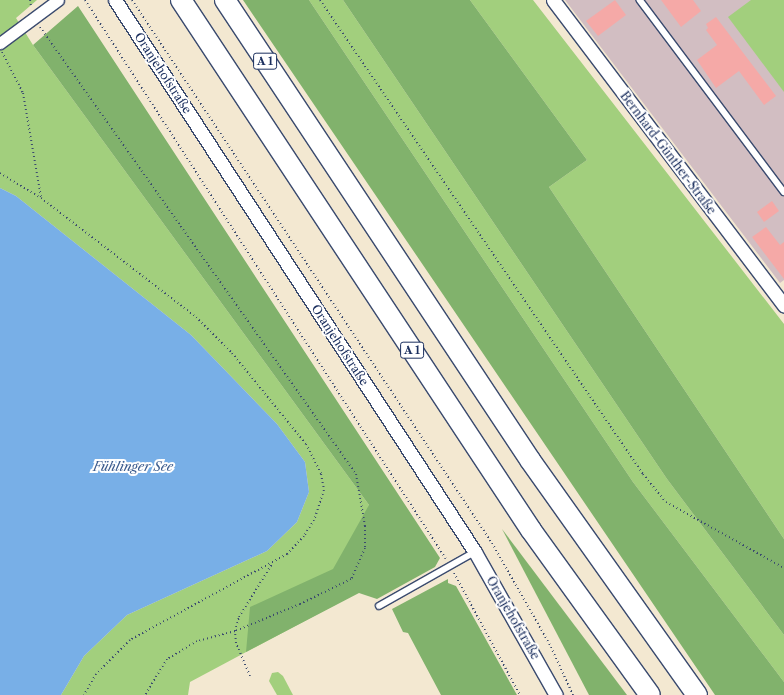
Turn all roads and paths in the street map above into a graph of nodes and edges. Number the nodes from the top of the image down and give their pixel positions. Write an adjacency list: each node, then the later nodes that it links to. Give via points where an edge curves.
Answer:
1 (30, 0): 11 (path)
2 (58, 0): 11 (street)
3 (85, 0): 20 (path)
4 (115, 0): 18 (street, Oranjehofstraße)
5 (132, 0): 29 (path, via 492,543 551,647)
6 (181, 0): 30 (highway, A 1, via 531,530)
7 (225, 0): 31 (highway, A 1, via 530,460)
8 (320, 0): 21 (path, via 643,474 666,502)
9 (552, 0): 17 (street, Bernhard-Günther-Straße)
10 (640, 0): 15 (lane)
11 (34, 18): 12 (street); 23 (path, via 356,474 365,526 365,548 351,579)
12 (0, 43)
13 (0, 48): 16 (path, via 23,93)
14 (0, 174): 16 (path)
15 (784, 192)
16 (41, 198): 19 (path, via 196,317 232,353 306,444 321,474 324,490 321,505 304,536 287,554)
17 (784, 305)
18 (475, 552): 20 (lane); 28 (street, Oranjehofstraße)
19 (273, 563): 23 (path, via 239,617); 25 (path, via 130,640 96,674)
20 (450, 566): 22 (lane); 27 (path)
21 (784, 568)
22 (379, 606)
23 (235, 631): 24 (path, via 236,643); 26 (path, via 197,641 167,659)
24 (250, 676)
25 (84, 695)
26 (145, 695)
27 (520, 695)
28 (556, 695)
29 (574, 695)
30 (650, 695)
31 (697, 695)

